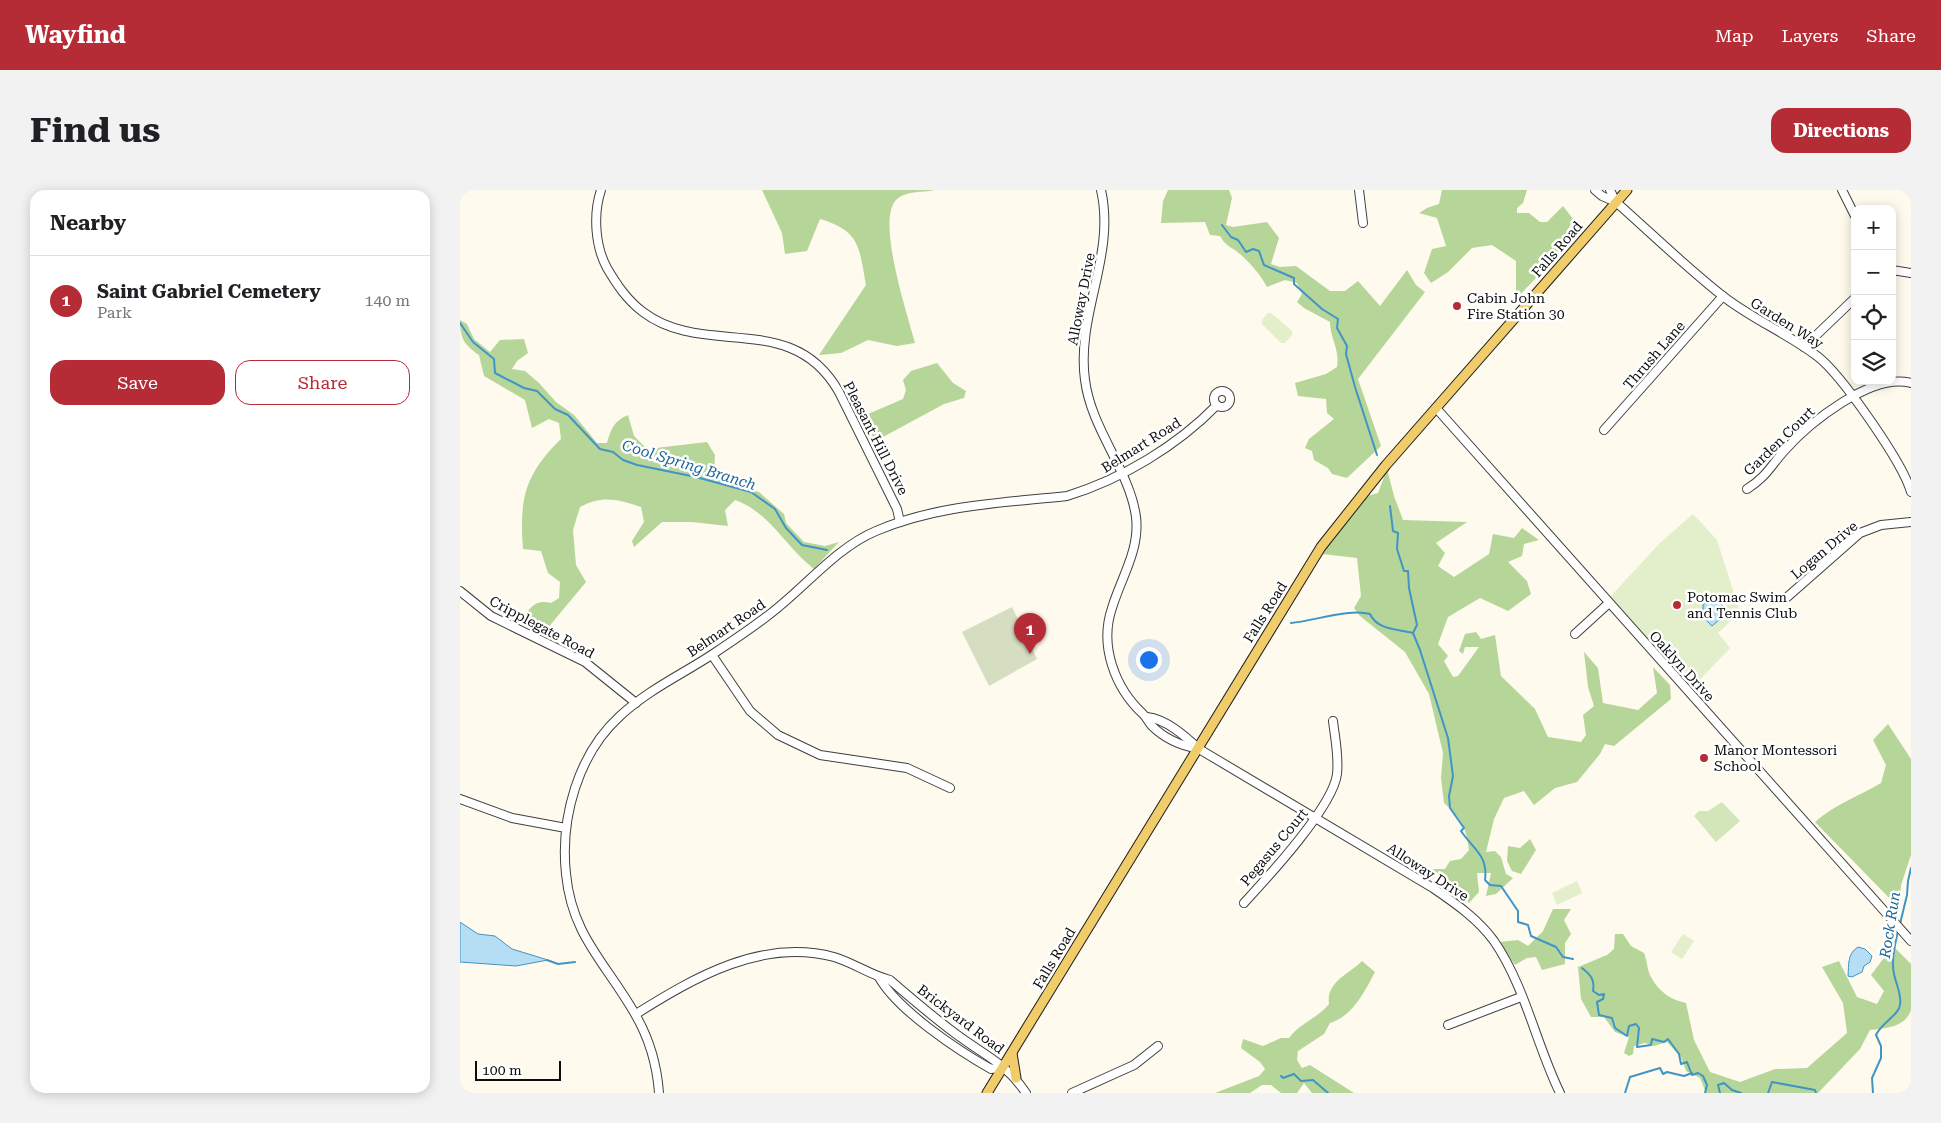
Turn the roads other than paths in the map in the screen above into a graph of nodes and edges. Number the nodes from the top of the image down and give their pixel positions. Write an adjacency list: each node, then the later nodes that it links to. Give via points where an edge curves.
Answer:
1 (601, 190): 24 (street, Pleasant Hill Drive, via 597,210 600,248 625,295 643,312 662,323 703,334 784,345 814,362 839,392 897,509)
2 (1101, 190): 21 (street, Alloway Drive, via 1105,241 1085,332 1084,374 1093,413)
3 (1358, 190): 10 (street)
4 (1595, 190): 8 (street)
5 (1610, 190): 8 (street)
6 (1627, 190): 8 (main road, Falls Road)
7 (1844, 191): 9 (street)
8 (1616, 202): 13 (street, Garden Way); 19 (main road, Falls Road)
9 (1851, 207)
10 (1363, 223)
11 (1896, 271): 12 (street)
12 (1911, 273)
13 (1722, 296): 15 (street, Garden Way); 20 (street, Thrush Lane)
14 (1851, 302): 15 (street)
15 (1804, 346): 17 (street, Garden Way, via 1830,367)
16 (1911, 383): 17 (street, Garden Court, via 1893,381 1876,385)
17 (1853, 398): 22 (street, Garden Court, via 1807,429 1763,478); 23 (street, Garden Way, via 1897,460)
18 (1217, 405): 21 (street, Belmart Road, via 1187,432)
19 (1436, 408): 28 (street, Oaklyn Drive); 33 (main road, Falls Road, via 1321,547)
20 (1604, 430)
21 (1121, 475): 24 (street, Belmart Road, via 1067,496 940,510); 33 (street, Alloway Drive, via 1133,504 1136,541 1111,610 1109,653 1128,698 1152,726 1175,742)
22 (1747, 488)
23 (1911, 492)
24 (900, 522): 30 (street, Belmart Road, via 873,532 849,547 768,615)
25 (1911, 522): 27 (street, Logan Drive, via 1881,526 1860,534)
26 (460, 591): 31 (street, Cripplegate Road, via 491,616 585,662)
27 (1785, 599)
28 (1609, 603): 29 (street); 39 (street, Oaklyn Drive)
29 (1575, 634)
30 (712, 655): 31 (street, Belmart Road); 34 (street, via 750,711 778,736 820,755 907,768)
31 (636, 703): 37 (street, Belmart Road, via 607,730 587,761 574,792)
32 (1333, 721): 36 (street, Pegasus Court, via 1337,775)
33 (1199, 749): 36 (street, Alloway Drive); 44 (main road, Falls Road)
34 (950, 788)
35 (460, 799): 37 (street, via 512,818)
36 (1316, 819): 38 (street, Pegasus Court); 40 (street, Alloway Drive, via 1434,888 1465,910 1494,941)
37 (566, 828): 41 (street, Belmart Road, via 566,874 576,918 594,954)
38 (1244, 903)
39 (1911, 941)
40 (1522, 997): 42 (street); 51 (street, Alloway Drive)
41 (636, 1014): 45 (street, Brickyard Road, via 702,976 740,960 794,953 825,956 860,967 879,978 885,988 918,1018 952,1044 991,1069); 47 (street, Belmart Road, via 654,1057)
42 (1448, 1025)
43 (1158, 1046): 50 (street, via 1134,1065)
44 (1012, 1052): 45 (main road, Falls Road); 46 (main road)
45 (1003, 1067): 46 (street, Brickyard Road); 48 (main road, Falls Road)
46 (1016, 1078): 49 (street, Brickyard Road)
47 (659, 1093)
48 (987, 1093)
49 (1026, 1093)
50 (1072, 1093)
51 (1560, 1093)

